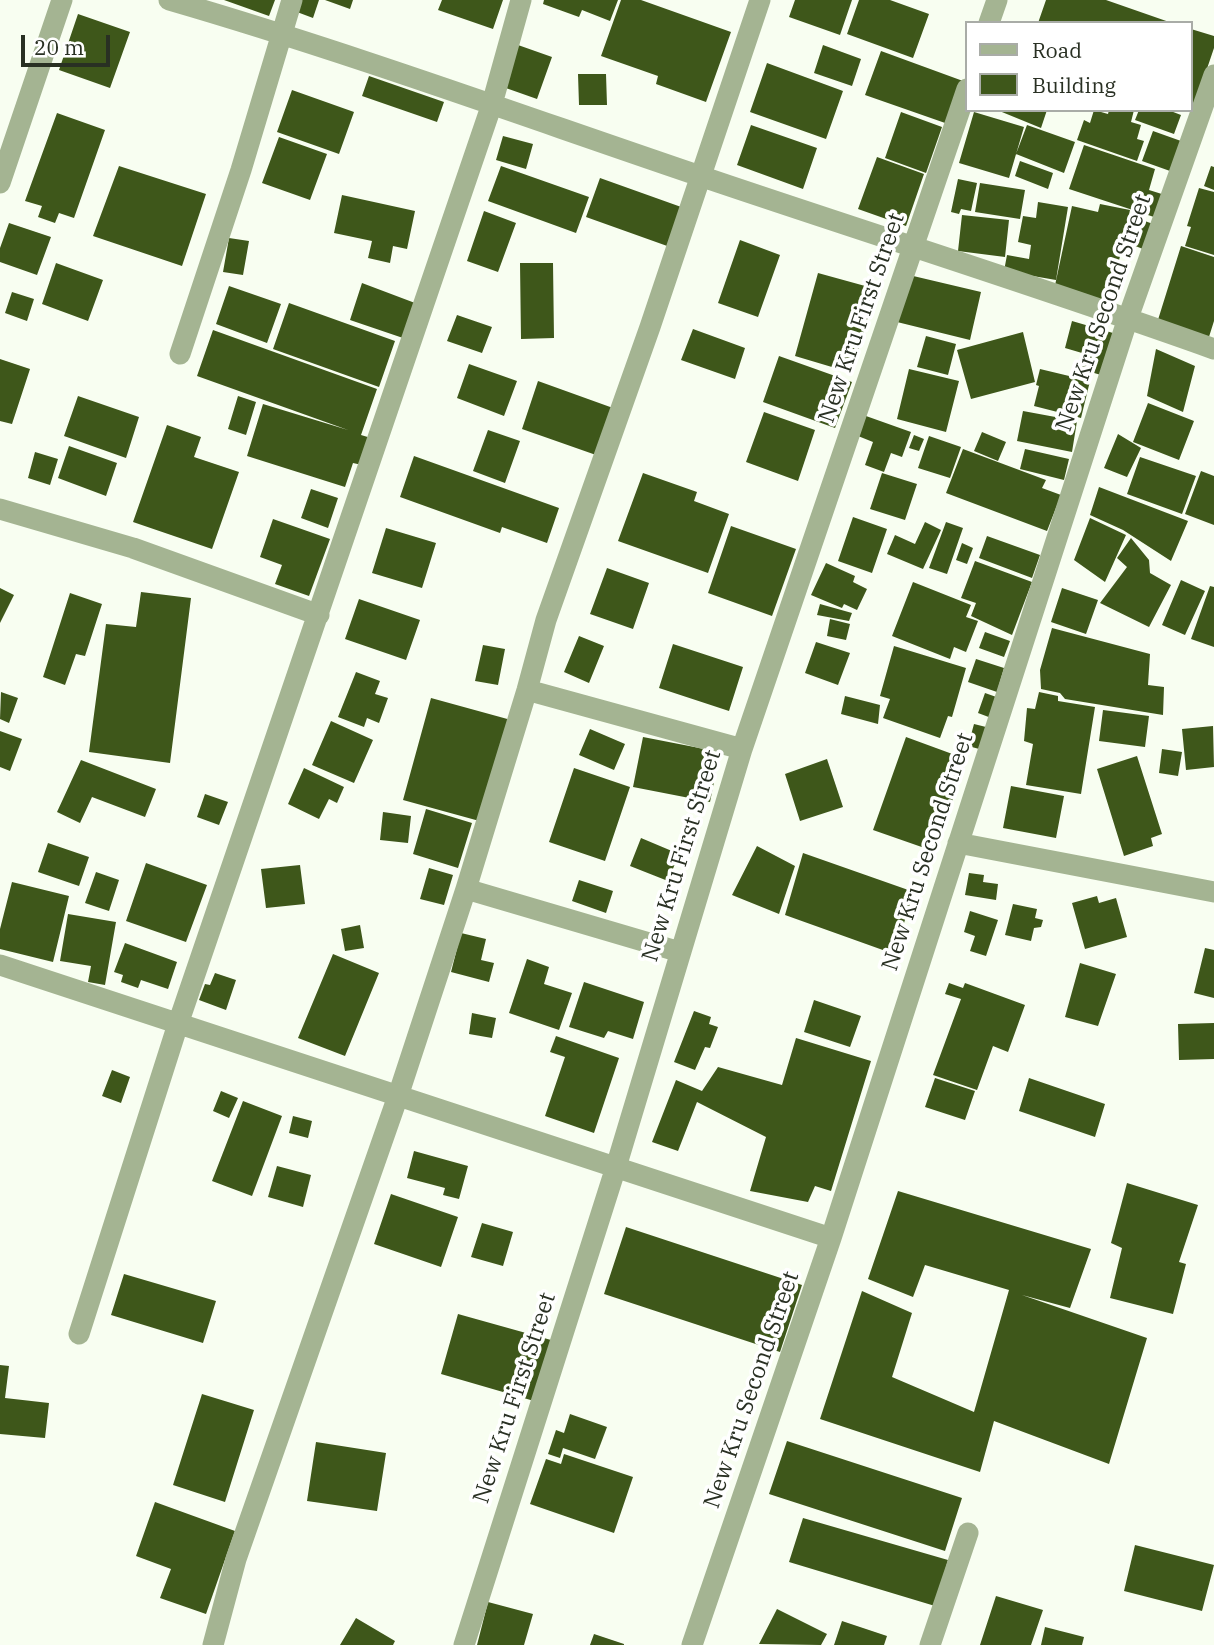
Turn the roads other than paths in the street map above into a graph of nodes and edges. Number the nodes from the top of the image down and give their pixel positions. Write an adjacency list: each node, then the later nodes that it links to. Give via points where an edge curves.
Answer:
1 (62, 0): 13 (street)
2 (169, 0): 8 (street)
3 (292, 0): 8 (street)
4 (521, 0): 11 (street)
5 (760, 0): 12 (street)
6 (997, 0): 7 (street)
7 (990, 21)
8 (281, 33): 11 (street); 17 (street)
9 (1214, 75): 15 (street, New Kru Second Street)
10 (965, 95): 14 (street, New Kru First Street)
11 (492, 104): 12 (street); 19 (street)
12 (701, 176): 14 (street); 20 (street, via 546,620)
13 (0, 183)
14 (914, 247): 15 (street); 21 (street, New Kru First Street)
15 (1128, 318): 16 (street); 22 (street, New Kru Second Street)
16 (1214, 349)
17 (180, 354)
18 (0, 509): 19 (street, via 133,548)
19 (319, 615): 27 (street)
20 (527, 690): 21 (street); 23 (street)
21 (742, 749): 25 (street, New Kru First Street)
22 (958, 843): 24 (street); 30 (street, New Kru Second Street)
23 (466, 889): 25 (street); 28 (street)
24 (1214, 892)
25 (680, 952): 29 (street, New Kru First Street)
26 (0, 965): 27 (street)
27 (177, 1024): 28 (street); 31 (street)
28 (398, 1096): 29 (street); 33 (street, via 236,1559)
29 (616, 1167): 30 (street); 34 (street, New Kru First Street)
30 (831, 1238): 35 (street, New Kru Second Street)
31 (79, 1334)
32 (968, 1533): 36 (street)
33 (213, 1645)
34 (464, 1645)
35 (692, 1645)
36 (930, 1645)

